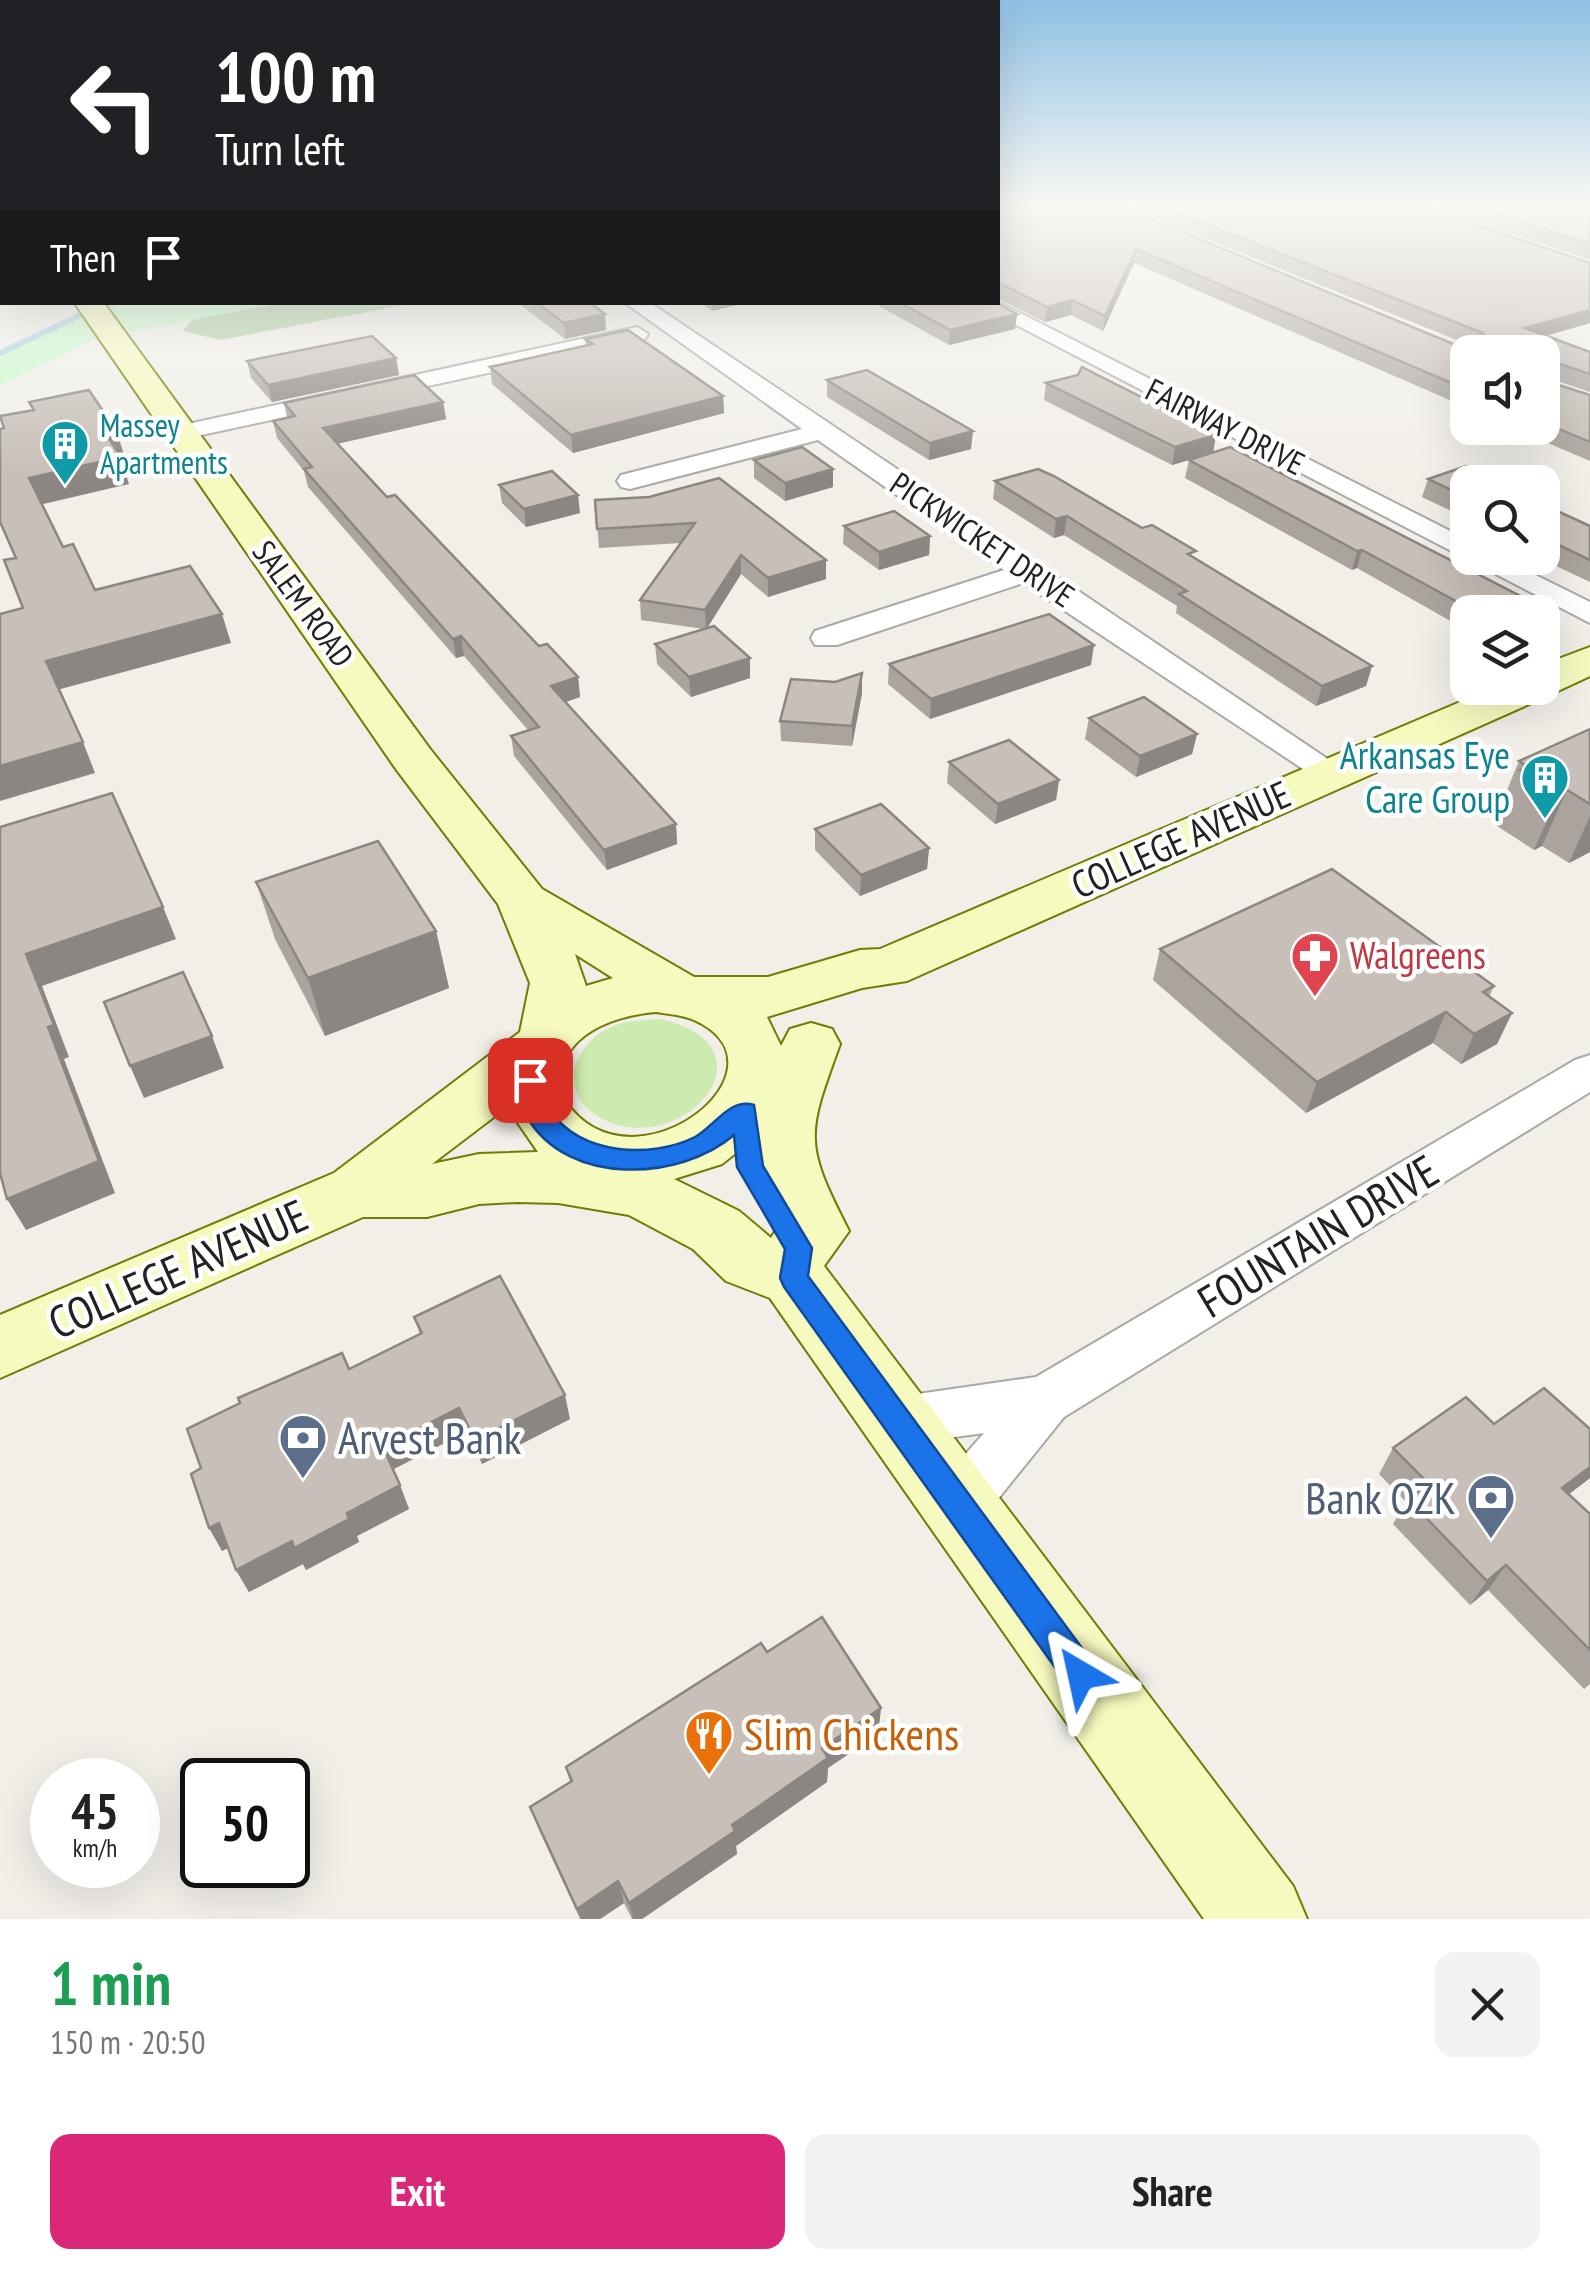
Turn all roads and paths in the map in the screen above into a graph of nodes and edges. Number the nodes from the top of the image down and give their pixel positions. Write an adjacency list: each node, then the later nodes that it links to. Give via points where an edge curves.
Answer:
1 (638, 305): 4 (street, PICKWICKET DRIVE)
2 (988, 305): 8 (street, FAIRWAY DRIVE)
3 (91, 308): 6 (main road, SALEM ROAD)
4 (670, 327): 5 (street, PICKWICKET DRIVE); 6 (street)
5 (822, 430): 7 (street); 9 (street, PICKWICKET DRIVE)
6 (183, 432): 17 (main road, SALEM ROAD)
7 (630, 481)
8 (1450, 542)
9 (1026, 572): 12 (street); 16 (street, PICKWICKET DRIVE)
10 (1513, 575): 11 (street)
11 (1590, 614)
12 (826, 638)
13 (1590, 660): 14 (main road)
14 (1560, 674)
15 (1490, 705): 16 (main road, COLLEGE AVENUE)
16 (1334, 774): 19 (main road, COLLEGE AVENUE)
17 (526, 912): 18 (main road, SALEM ROAD); 22 (main road, via 518,936 529,971)
18 (615, 954): 19 (main road, via 708,976 796,976 838,965); 20 (main road, SALEM ROAD)
19 (874, 969): 20 (main road, COLLEGE AVENUE, via 768,997); 21 (main road, COLLEGE AVENUE, via 876,988)
20 (686, 995): 22 (main road, via 609,998 577,1012); 24 (main road, via 727,1013 752,1039 758,1055)
21 (811, 1044): 24 (main road, COLLEGE AVENUE); 27 (main road, via 782,1121 780,1150 788,1185 816,1231)
22 (530, 1052): 25 (main road, via 538,1113 564,1141); 26 (main road, COLLEGE AVENUE)
23 (1590, 1071): 29 (street, FOUNTAIN DRIVE)
24 (751, 1100): 25 (main road, via 708,1142); 27 (main road, via 750,1167)
25 (611, 1167): 26 (main road, via 558,1178); 27 (main road, via 716,1230 750,1261)
26 (370, 1191): 28 (main road, COLLEGE AVENUE)
27 (796, 1263): 30 (main road)
28 (0, 1347)
29 (1045, 1400): 30 (street, FOUNTAIN DRIVE); 31 (street, FOUNTAIN DRIVE)
30 (896, 1421): 31 (main road)
31 (957, 1506): 32 (main road)
32 (1260, 1919)

